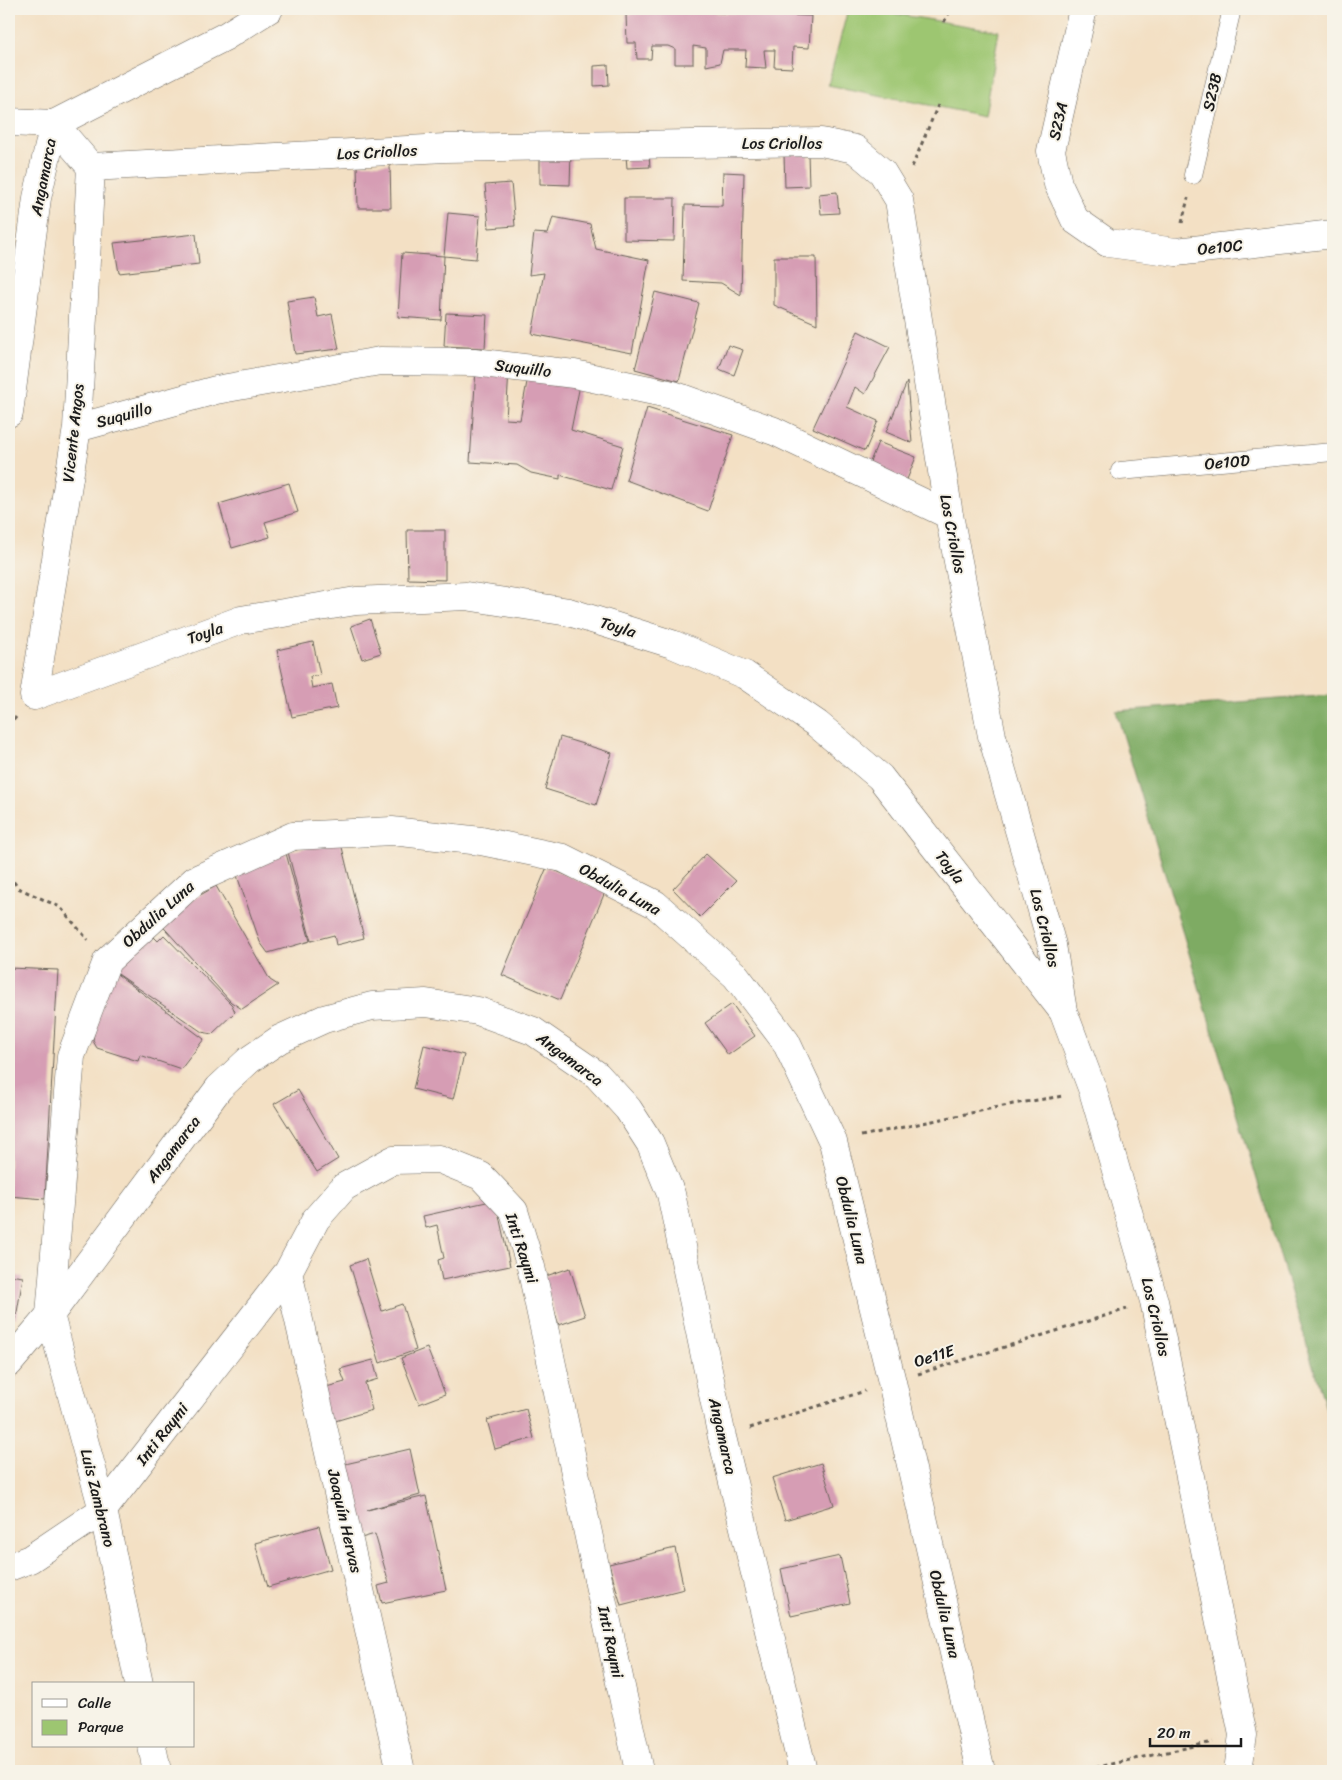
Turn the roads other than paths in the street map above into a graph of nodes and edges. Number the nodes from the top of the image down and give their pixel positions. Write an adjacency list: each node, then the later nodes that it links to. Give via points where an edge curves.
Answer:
1 (269, 9): 5 (street, Angamarca, via 226,36)
2 (1083, 9): 9 (street, S23A, via 1051,151 1058,184 1075,220)
3 (1232, 9): 7 (lane, S23B)
4 (9, 122): 5 (street)
5 (54, 124): 6 (street); 10 (street, Angamarca, via 37,198)
6 (91, 167): 11 (street, Vicente Angos); 14 (street, Los Criollos, via 445,148 821,142 855,149 882,172 899,200)
7 (1193, 175)
8 (1333, 234): 9 (street, Oe10C, via 1176,252)
9 (1108, 243)
10 (9, 413)
11 (76, 428): 14 (street, Suquillo, via 216,390 380,361 474,362 574,374 673,396 774,431); 15 (street, Vicente Angos)
12 (1333, 452): 13 (lane, Oe10D)
13 (1120, 471)
14 (949, 515): 16 (street, Los Criollos, via 992,736 1052,945)
15 (34, 696): 16 (street, Toyla, via 241,620 356,601 466,596 569,612 672,644 744,675 817,724 880,777)
16 (1063, 1011): 29 (street, Los Criollos, via 1093,1091 1154,1301 1243,1735)
17 (288, 1272): 20 (street, Inti Raymi); 25 (street, Joaquín Hervas); 26 (street, Inti Raymi, via 316,1219 344,1187 393,1160 439,1159 481,1176 514,1212 531,1267)
18 (50, 1315): 19 (street, Angamarca); 20 (street, Luis Zambrano); 27 (street, Angamarca, via 219,1088 249,1060 280,1039 324,1019 372,1006 426,1003 478,1011 533,1031 597,1075 628,1109 650,1143 672,1194 722,1437); 28 (street, Obdulia Luna, via 71,1056 107,961 195,880 294,836 392,831 480,841 563,858 655,904 736,976 786,1042 833,1142)
19 (9, 1362)
20 (102, 1510): 21 (street, Inti Raymi, via 30,1559); 22 (street, Luis Zambrano)
21 (9, 1567)
22 (139, 1682)
23 (152, 1748): 24 (street)
24 (157, 1771)
25 (401, 1771)
26 (639, 1771)
27 (803, 1771)
28 (982, 1771)
29 (1238, 1771)

